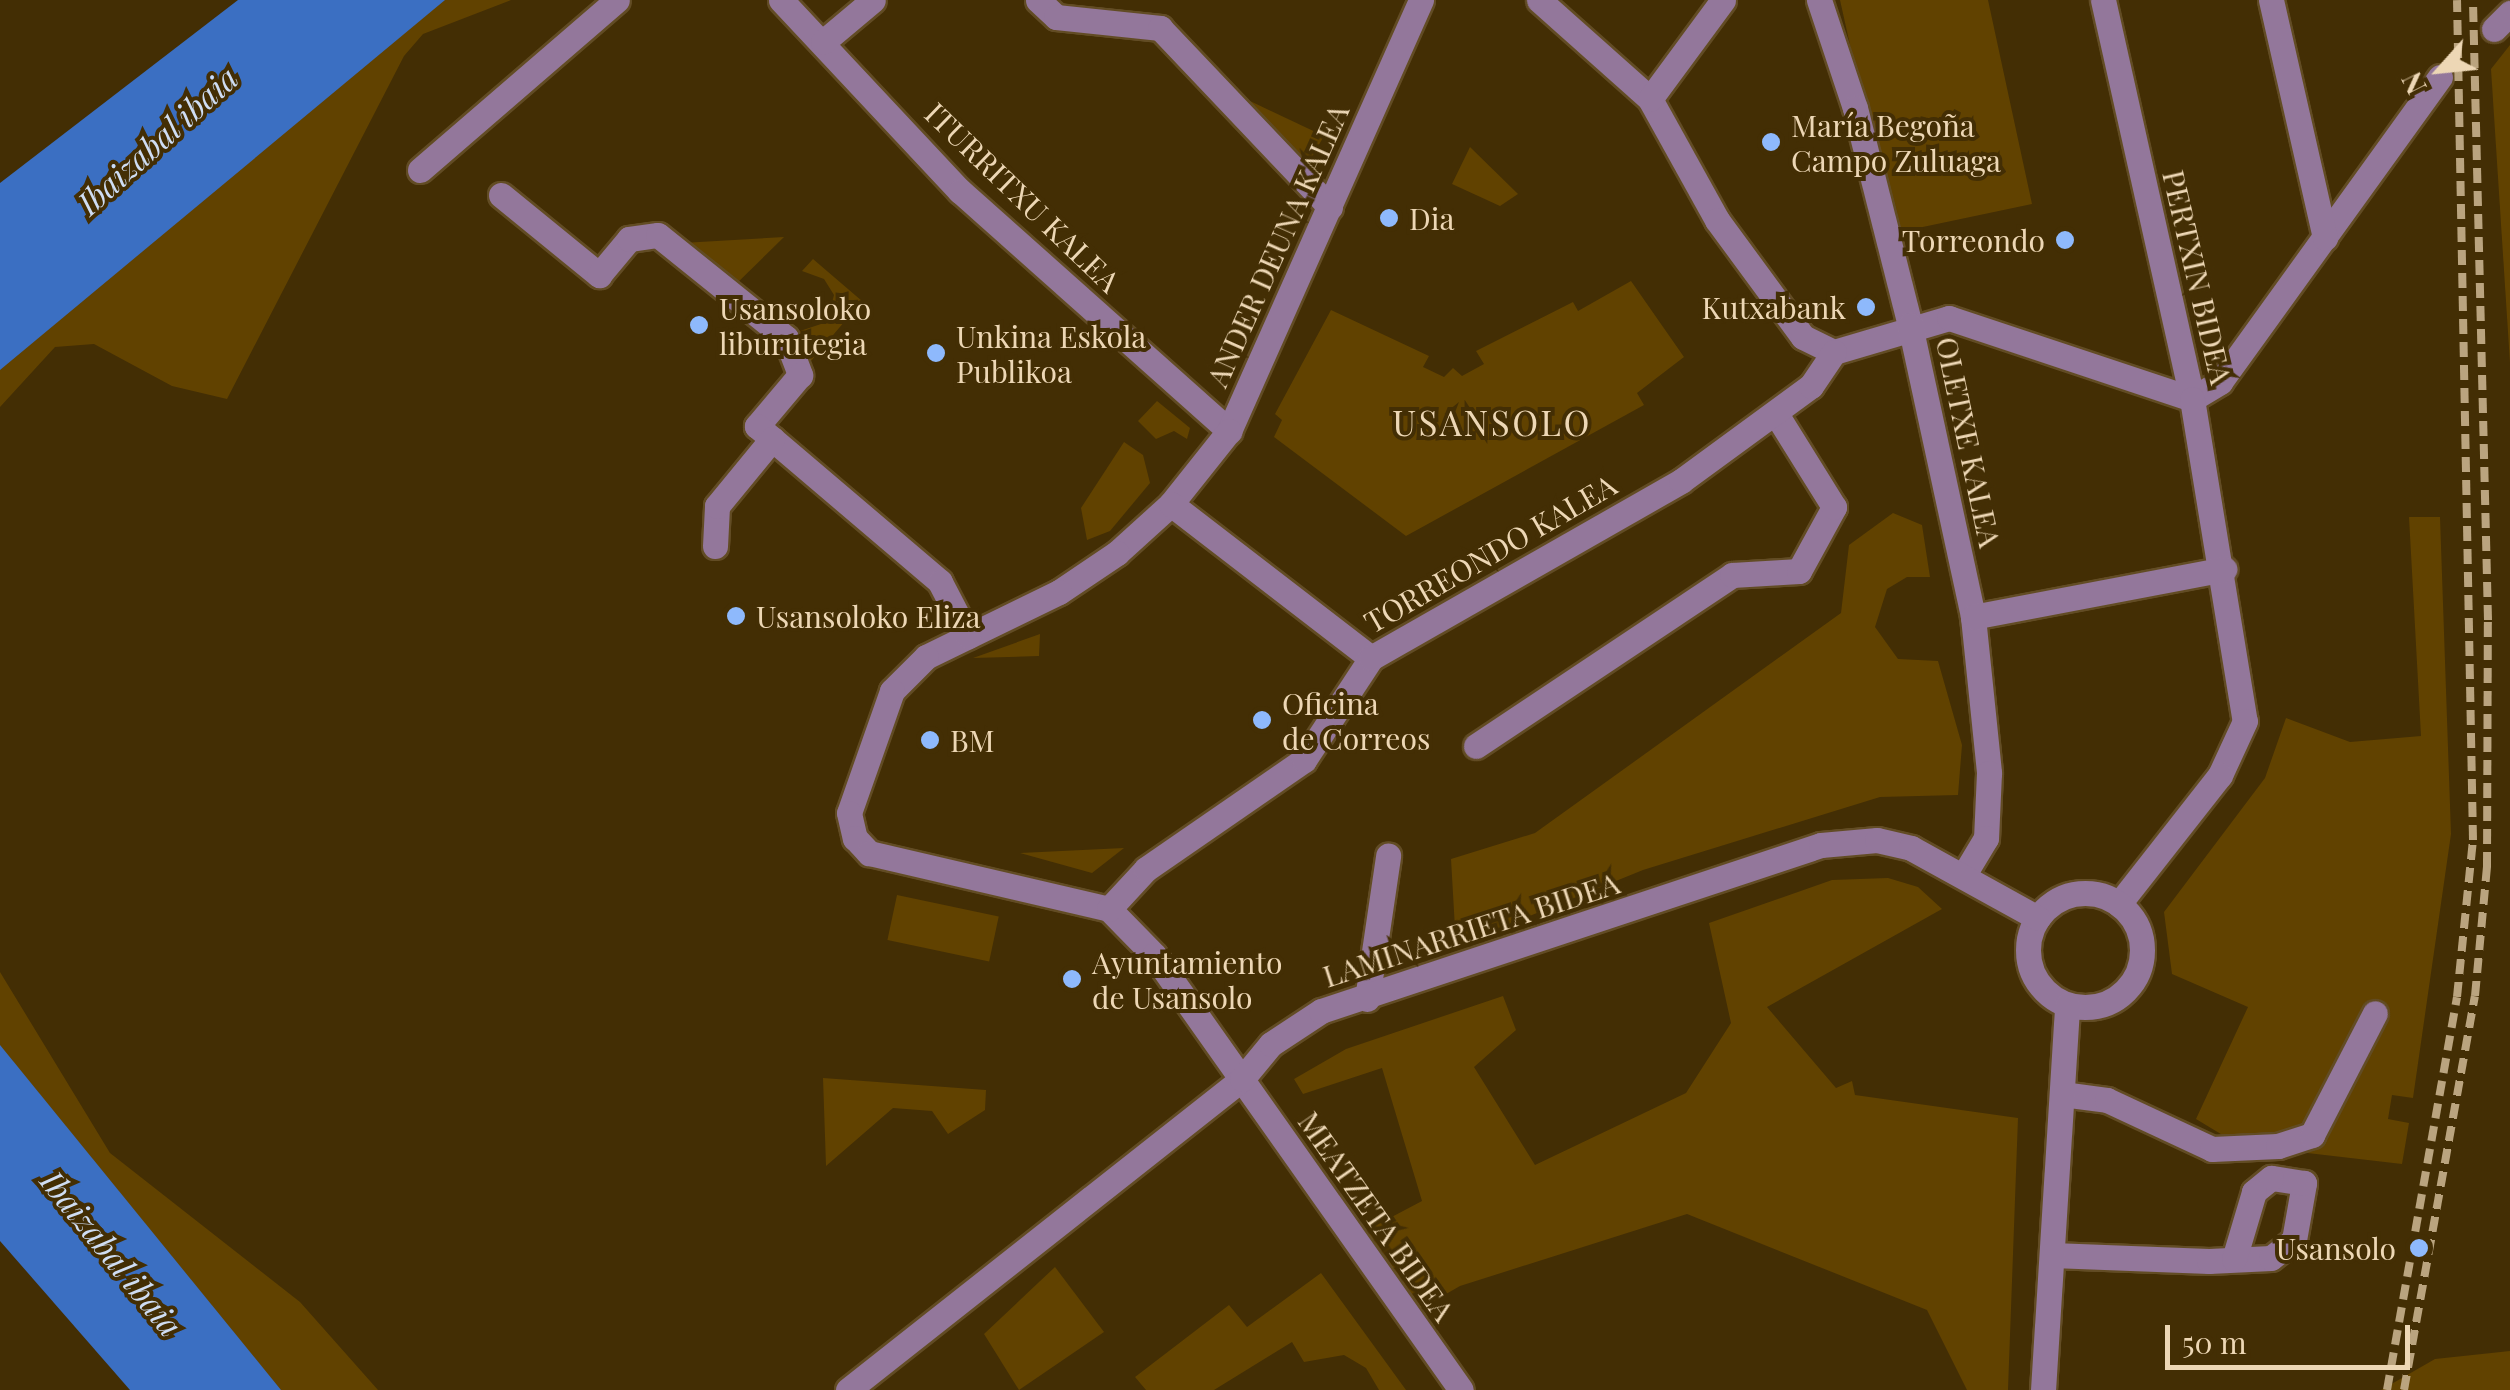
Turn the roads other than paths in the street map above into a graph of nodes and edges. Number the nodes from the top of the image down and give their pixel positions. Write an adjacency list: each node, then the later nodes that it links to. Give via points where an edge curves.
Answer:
1 (617, 0): 14 (street)
2 (781, 0): 11 (street, ITURRITXU KALEA)
3 (873, 0): 11 (street)
4 (1038, 0): 16 (street, via 1056,17 1160,28)
5 (1421, 0): 16 (street, ANDER DEUNA KALEA)
6 (1539, 0): 13 (street)
7 (1723, 0): 13 (street)
8 (1819, 0): 18 (street, via 1855,108)
9 (2103, 0): 20 (street, PERTXIN BIDEA)
10 (2271, 0): 17 (street)
11 (824, 42): 22 (street, ITURRITXU KALEA, via 960,191)
12 (2440, 77): 17 (street)
13 (1650, 99): 19 (street, via 1717,220 1803,337)
14 (420, 170)
15 (502, 195): 23 (street, via 599,275 628,239 658,236 786,338 800,376)
16 (1330, 207): 22 (street, ANDER DEUNA KALEA)
17 (2325, 238): 20 (street, via 2220,382)
18 (1910, 325): 19 (street, OLETXE KALEA); 20 (street, via 1949,318); 27 (street, OLETXE KALEA)
19 (1834, 352): 21 (street, TORREONDO KALEA, via 1811,386)
20 (2192, 399): 26 (street, PERTXIN BIDEA)
21 (1776, 414): 29 (street, TORREONDO KALEA, via 1681,481); 30 (street, via 1834,507 1799,572 1732,575)
22 (1230, 431): 24 (street, ANDER DEUNA KALEA)
23 (764, 432): 25 (street, via 718,506); 28 (street, via 940,582)
24 (1171, 504): 28 (street, ANDER DEUNA KALEA, via 1059,592); 29 (street)
25 (714, 546)
26 (2224, 569): 27 (street); 33 (street, PERTXIN BIDEA, via 2245,721 2220,775)
27 (1973, 617): 32 (street, OLETXE KALEA, via 1989,773 1986,838)
28 (968, 636): 34 (street, ANDER DEUNA KALEA, via 926,657 892,691 849,812 855,838 869,853)
29 (1372, 658): 34 (street, TORREONDO KALEA, via 1304,760 1146,869)
30 (1476, 746)
31 (1388, 856): 36 (street)
32 (1965, 874): 35 (street, LAMINARRIETA BIDEA); 36 (street, LAMINARRIETA BIDEA, via 1876,840 1821,845)
33 (2118, 904): 35 (street, via 2084,893 2066,896); 37 (street, via 2140,933 2140,968 2119,997 2103,1005)
34 (1109, 909): 39 (street, via 1154,955)
35 (2038, 918): 37 (street, via 2028,952 2031,968 2039,984)
36 (1367, 999): 39 (street, LAMINARRIETA BIDEA, via 1322,1012 1272,1044)
37 (2067, 1005): 40 (street)
38 (2374, 1013): 40 (street, via 2312,1135 2278,1146 2212,1150 2107,1100)
39 (1242, 1080): 43 (street, LAMINARRIETA BIDEA); 44 (street, MEATZETA BIDEA)
40 (2062, 1094): 41 (street)
41 (2052, 1255): 42 (street); 45 (street)
42 (2234, 1260)
43 (848, 1390)
44 (1460, 1390)
45 (2043, 1390)

